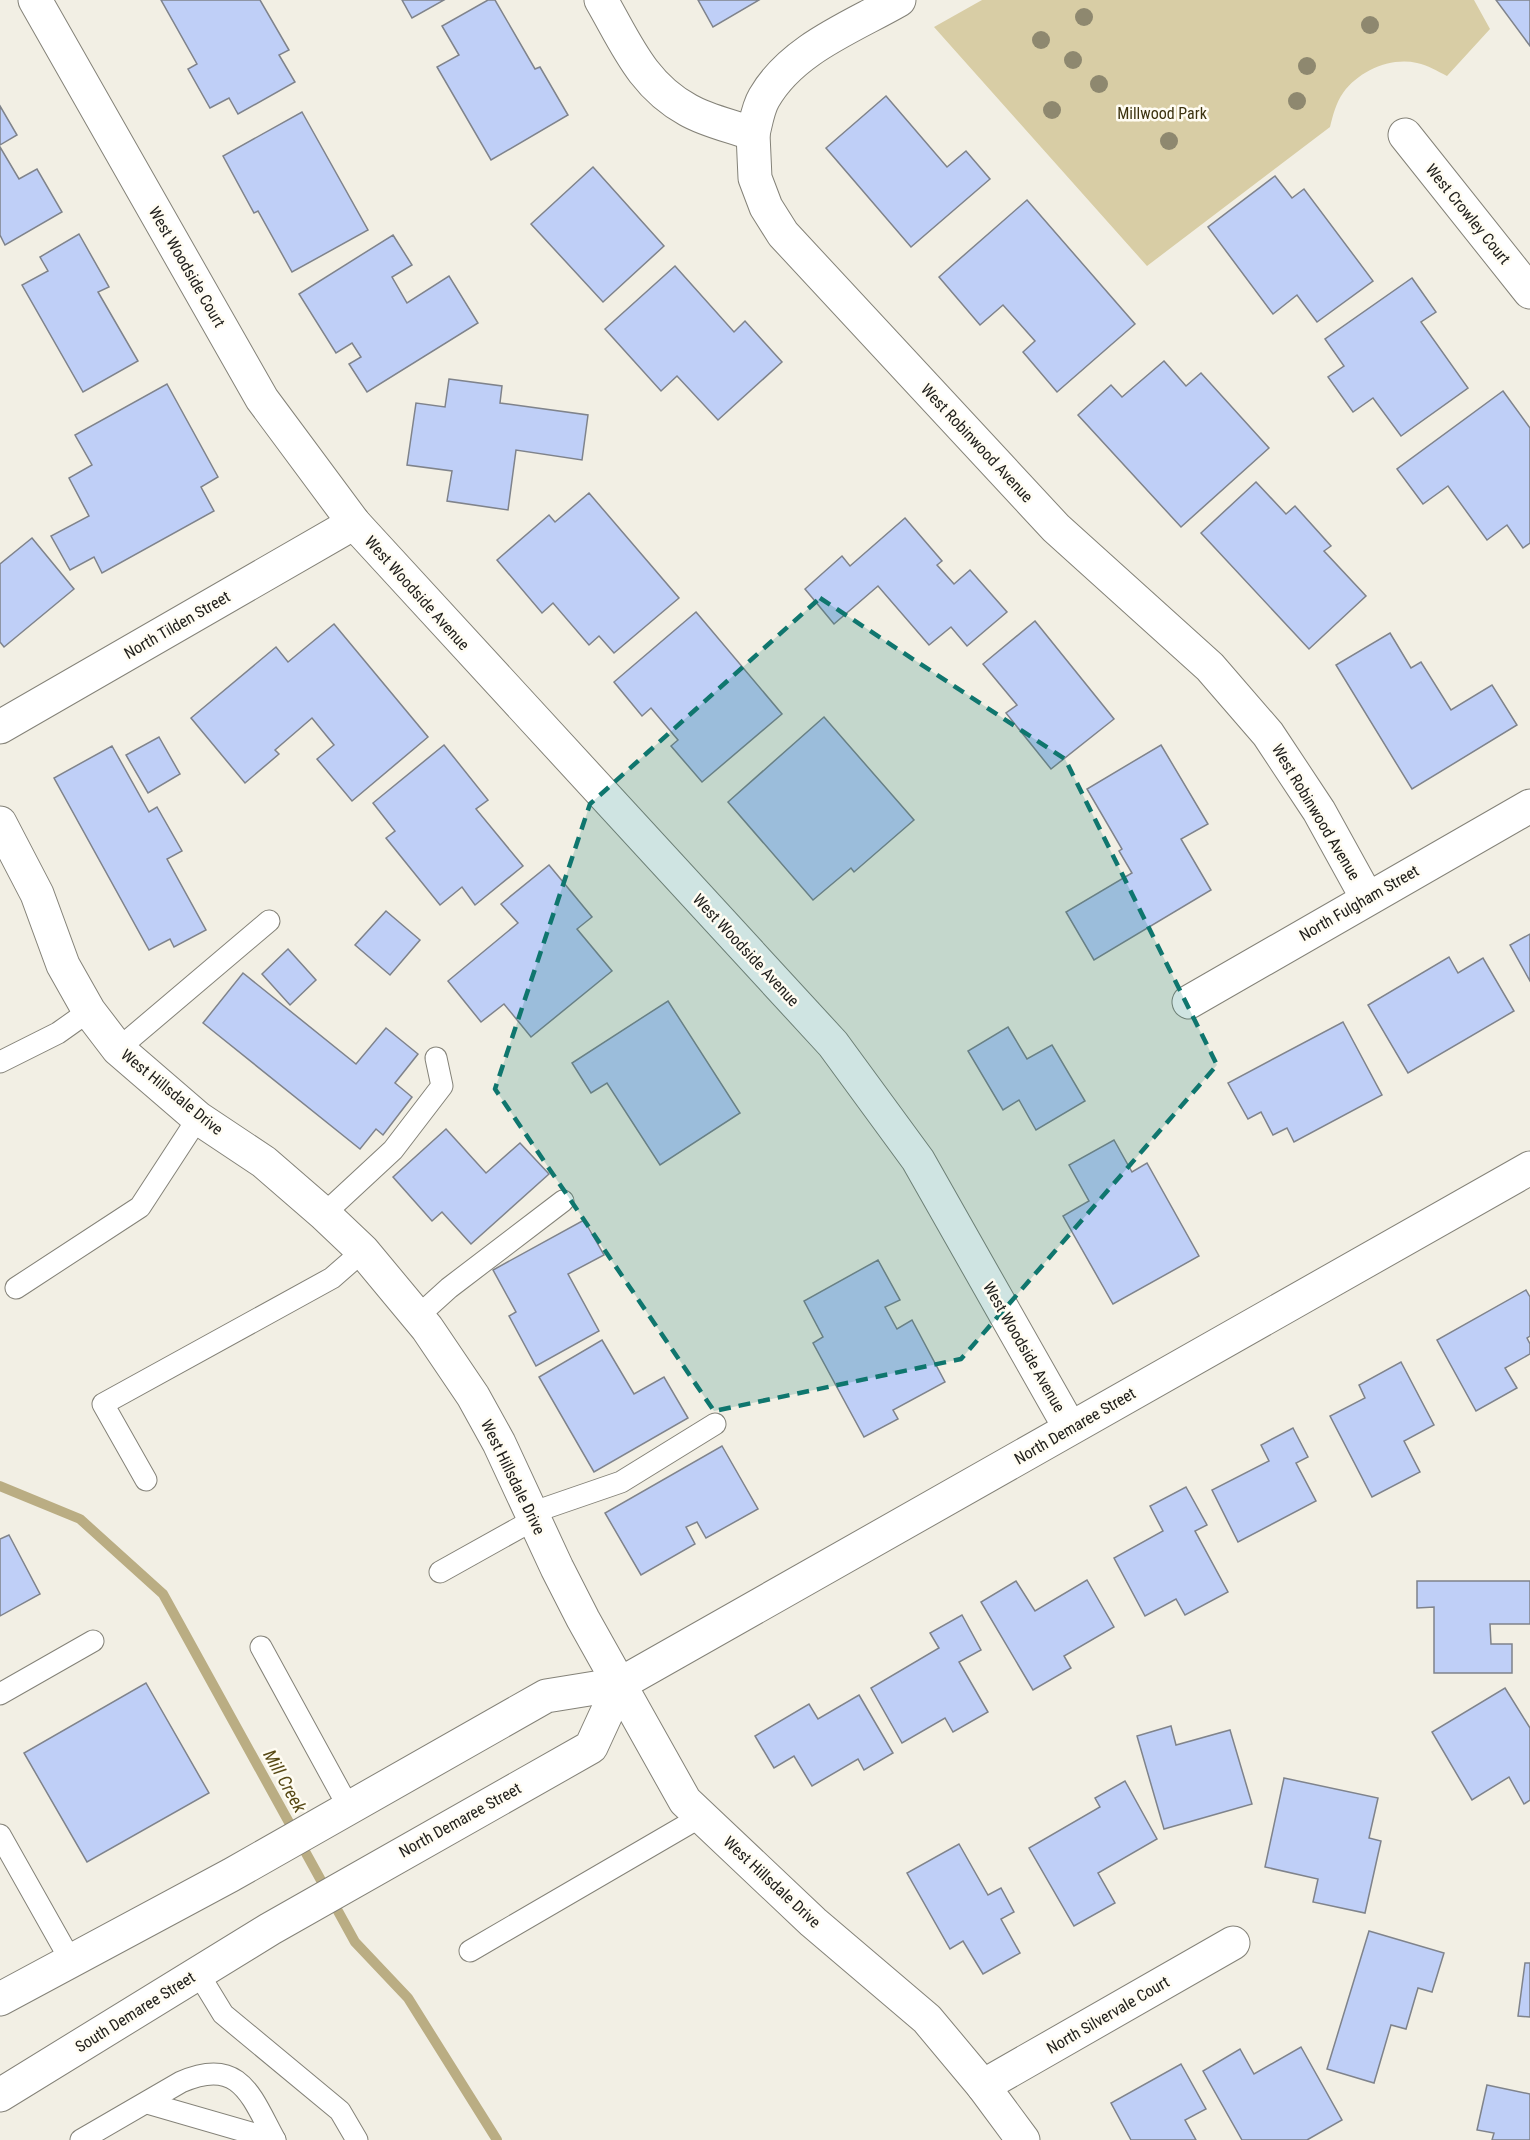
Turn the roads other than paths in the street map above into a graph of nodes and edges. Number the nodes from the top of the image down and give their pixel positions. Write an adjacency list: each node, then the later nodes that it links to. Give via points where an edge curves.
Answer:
1 (35, 0): 7 (street, West Woodside Court, via 262,399)
2 (601, 0): 4 (street, via 642,73 665,96 690,112)
3 (899, 0): 4 (street, via 807,52 781,74 763,99)
4 (753, 134): 11 (street, West Robinwood Avenue, via 755,178 766,207 783,234 1056,528 1210,668 1261,726 1319,811)
5 (1405, 135): 6 (street, West Crowley Court)
6 (1530, 292)
7 (354, 523): 8 (street, North Tilden Street); 26 (street, West Woodside Avenue, via 832,1044 918,1160)
8 (0, 727)
9 (1530, 806): 11 (street, North Fulgham Street)
10 (0, 823): 14 (street, West Hillsdale Drive, via 37,894 63,964)
11 (1367, 898): 13 (street, North Fulgham Street)
12 (269, 921): 15 (lane)
13 (1189, 1002)
14 (89, 1011): 15 (street, West Hillsdale Drive); 17 (lane)
15 (118, 1049): 18 (street, West Hillsdale Drive)
16 (436, 1058): 21 (lane, via 442,1086 393,1150)
17 (0, 1062)
18 (198, 1118): 21 (street, West Hillsdale Drive, via 264,1162); 23 (lane, via 140,1207)
19 (1530, 1168): 26 (street, North Demaree Street)
20 (563, 1201): 24 (lane)
21 (324, 1214): 22 (street, West Hillsdale Drive)
22 (363, 1251): 24 (street, West Hillsdale Drive); 27 (lane, via 332,1278 103,1404)
23 (16, 1288)
24 (417, 1317): 28 (street, West Hillsdale Drive, via 473,1396)
25 (715, 1424): 28 (lane, via 621,1482)
26 (1070, 1428): 32 (street, North Demaree Street)
27 (146, 1480)
28 (533, 1516): 29 (lane); 32 (street, West Hillsdale Drive)
29 (440, 1572)
30 (93, 1641): 33 (lane)
31 (261, 1647): 34 (lane)
32 (620, 1684): 34 (street, North Demaree Street, via 546,1696); 35 (street, West Hillsdale Drive, via 685,1801); 37 (street, North Demaree Street, via 591,1747)
33 (0, 1694)
34 (349, 1808): 40 (street, North Demaree Street)
35 (702, 1816): 39 (lane); 43 (street, West Hillsdale Drive, via 813,1922 927,2019)
36 (0, 1835): 40 (lane)
37 (270, 1929): 41 (street, South Demaree Street)
38 (1233, 1943): 43 (street, North Silvervale Court)
39 (470, 1951)
40 (71, 1961): 42 (street)
41 (198, 1973): 44 (street, South Demaree Street); 48 (lane, via 223,2014 340,2111)
42 (0, 1999)
43 (983, 2086): 49 (street, West Hillsdale Drive)
44 (0, 2095)
45 (147, 2103): 46 (lane); 47 (lane); 47 (lane, via 198,2075 217,2072 234,2078 245,2088)
46 (81, 2140)
47 (275, 2140)
48 (357, 2140)
49 (1023, 2140)

